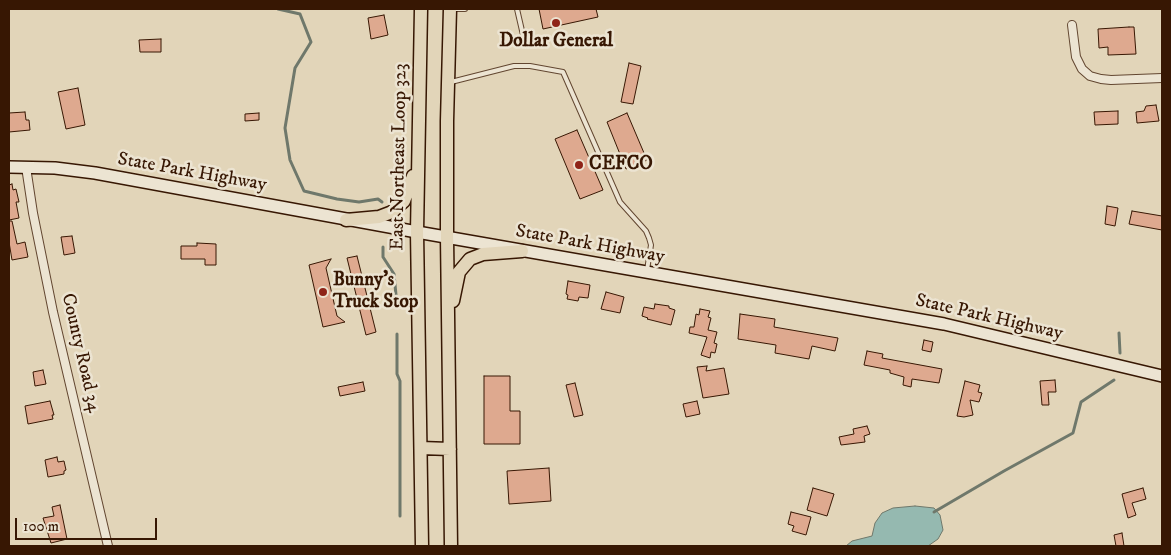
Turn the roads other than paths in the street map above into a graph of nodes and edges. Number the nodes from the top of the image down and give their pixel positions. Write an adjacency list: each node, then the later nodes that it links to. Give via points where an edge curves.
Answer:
1 (421, 9): 10 (highway, East Northeast Loop 323)
2 (441, 9): 3 (highway)
3 (450, 9): 4 (lane); 9 (highway)
4 (465, 9)
5 (517, 9): 7 (lane)
6 (1072, 25): 8 (street, via 1076,57 1090,76 1100,80)
7 (523, 34)
8 (1162, 78)
9 (448, 82): 15 (highway); 17 (lane, via 514,66 562,72 620,202 649,238)
10 (418, 159): 13 (highway, via 408,194 396,209 379,217); 14 (highway, East Northeast Loop 323)
11 (9, 167): 12 (main road, State Park Highway)
12 (26, 167): 13 (main road, State Park Highway, via 95,173); 22 (street, County Road 34, via 53,312)
13 (346, 220): 14 (main road, State Park Highway)
14 (417, 232): 15 (main road, State Park Highway); 20 (highway, East Northeast Loop 323)
15 (447, 237): 16 (main road, State Park Highway); 18 (highway)
16 (522, 251): 17 (main road, State Park Highway); 18 (highway, via 483,254 466,262 457,278)
17 (647, 272): 19 (main road, State Park Highway, via 944,324)
18 (448, 328): 21 (highway)
19 (1162, 376)
20 (421, 448): 21 (highway); 23 (highway, East Northeast Loop 323)
21 (450, 449): 24 (highway)
22 (108, 546)
23 (422, 546)
24 (451, 546)

